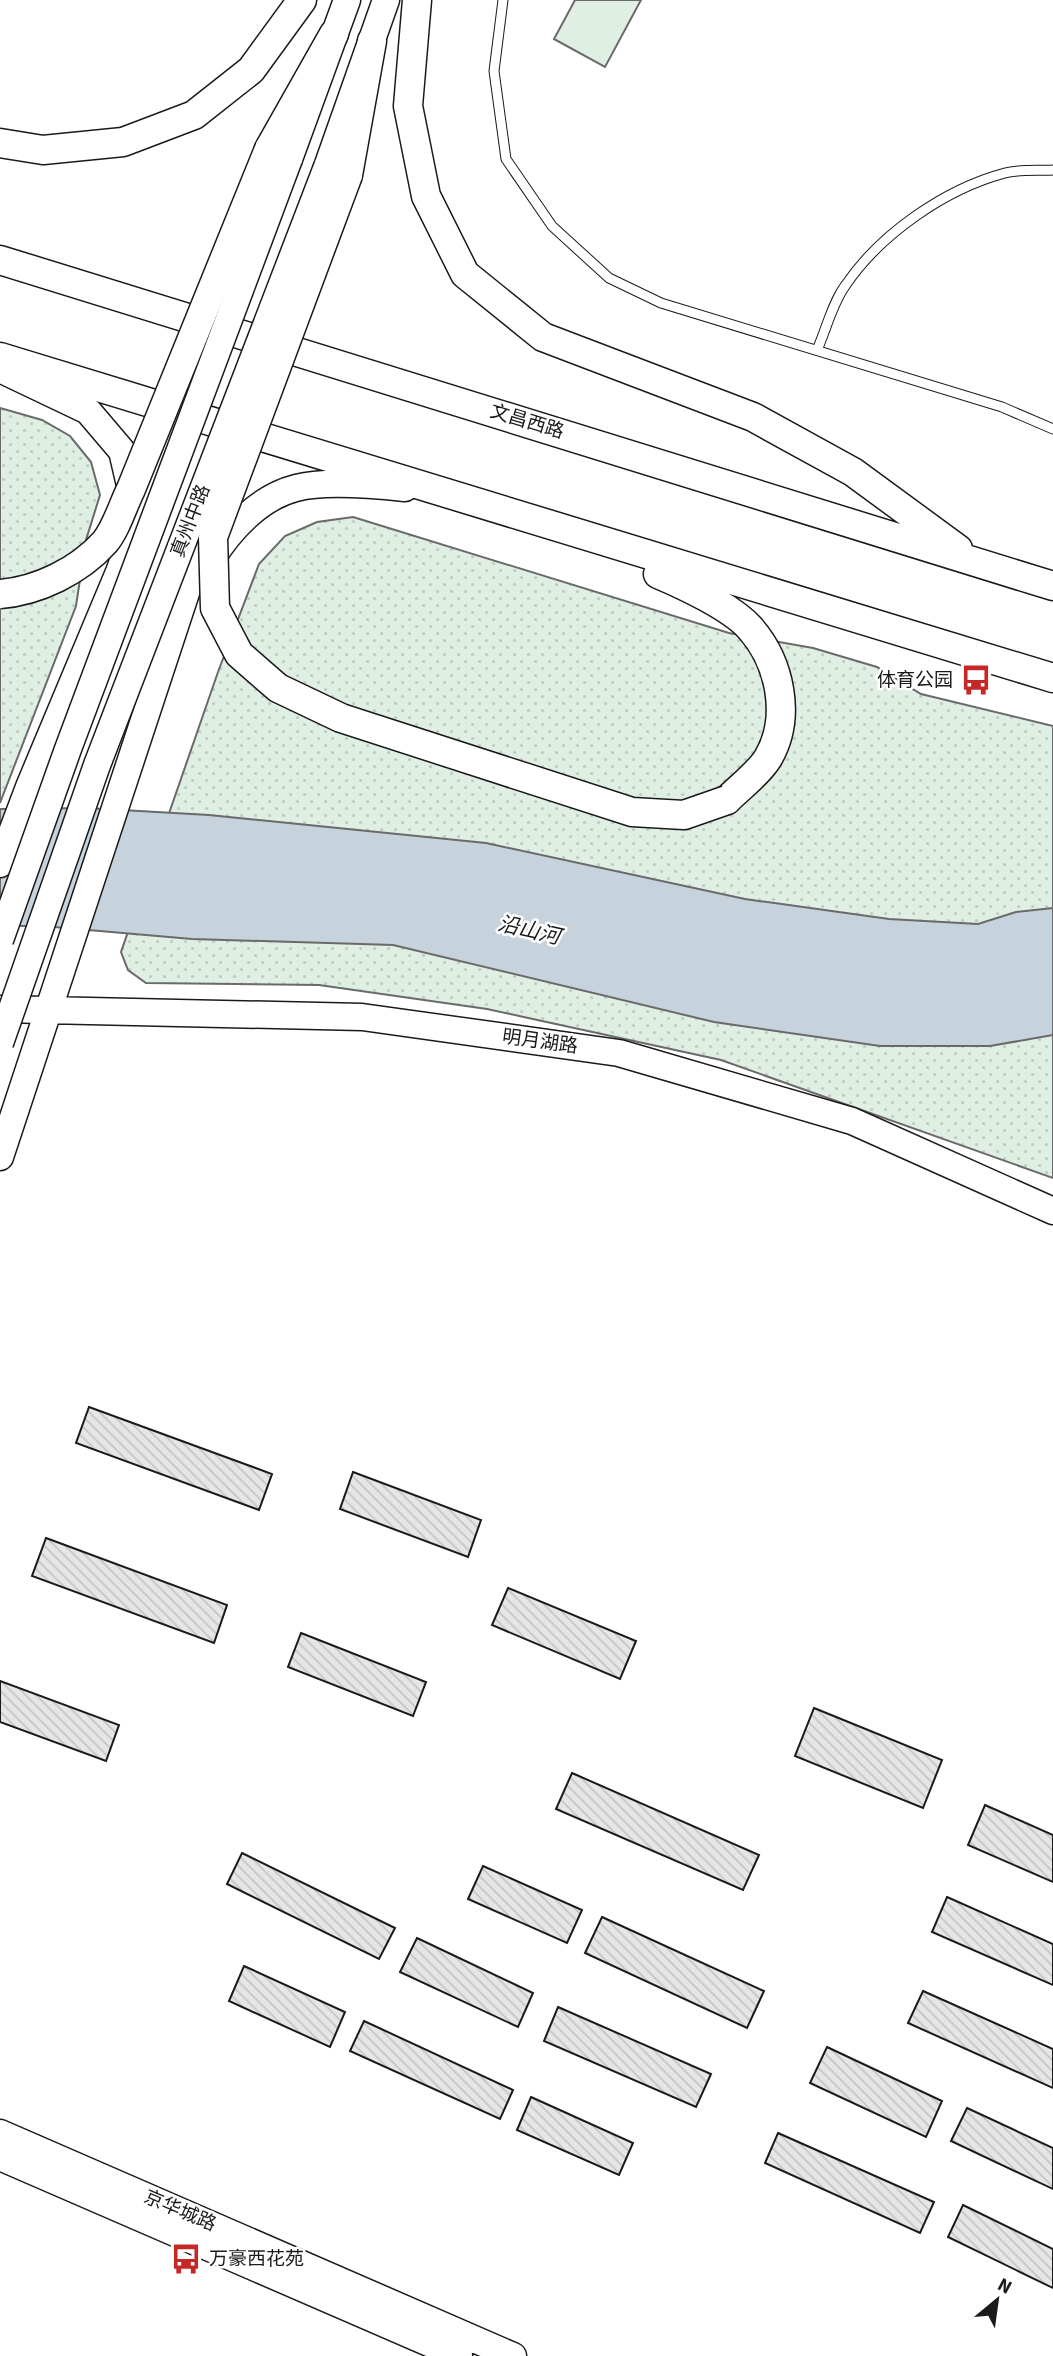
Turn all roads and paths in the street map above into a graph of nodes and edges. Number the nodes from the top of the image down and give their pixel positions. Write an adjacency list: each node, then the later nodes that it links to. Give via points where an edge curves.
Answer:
1 (302, 0): 8 (main road, via 251,70 194,115 123,142 43,150)
2 (347, 0): 6 (street)
3 (386, 0): 7 (street)
4 (417, 0): 23 (main road, via 408,106 426,196 465,274 543,337 753,417 853,472)
5 (502, 0): 15 (lane, via 494,71 506,159 552,226 609,278 661,303)
6 (334, 34): 9 (main road)
7 (372, 41): 11 (main road)
8 (0, 143)
9 (279, 154): 26 (main road, bridge, via 106,541 63,576); 30 (street, 真州中路, bridge)
10 (1053, 170): 15 (lane, via 1008,172 962,187 918,214 863,262 843,287)
11 (337, 171): 22 (main road, bridge, via 213,537 215,608 239,654 278,688 341,718 632,812 684,815 727,800 768,758 781,719 777,674 749,628 691,588); 33 (street, 真州中路, bridge, via 97,765)
12 (0, 260): 13 (main road, 文昌西路)
13 (213, 326): 14 (main road, 文昌西路); 18 (street)
14 (270, 343): 19 (street, 真州中路); 23 (main road, 文昌西路)
15 (817, 350): 20 (lane, via 1002,407)
16 (0, 357): 18 (main road)
17 (0, 369): 24 (street, via 88,411 122,451 134,499)
18 (178, 411): 19 (main road); 24 (street)
19 (239, 429): 21 (main road); 27 (street, 真州中路)
20 (1053, 429)
21 (441, 491): 22 (main road); 27 (street, via 365,484 297,487 260,505 226,536)
22 (520, 516): 28 (main road)
23 (974, 561): 25 (main road, 文昌西路)
24 (118, 572): 29 (street)
25 (1053, 586)
26 (0, 594)
27 (184, 603): 32 (street, 真州中路)
28 (1053, 678)
29 (0, 864)
30 (0, 940)
31 (0, 1009): 32 (street, 明月湖路)
32 (47, 1013): 34 (street, 真州中路); 35 (street, 明月湖路, via 362,1017 619,1053 852,1121)
33 (0, 1043)
34 (0, 1157)
35 (1053, 1211)
36 (0, 2133): 39 (street, 京华城路)
37 (0, 2157): 38 (street, 京华城路)
38 (459, 2356)
39 (513, 2356)

